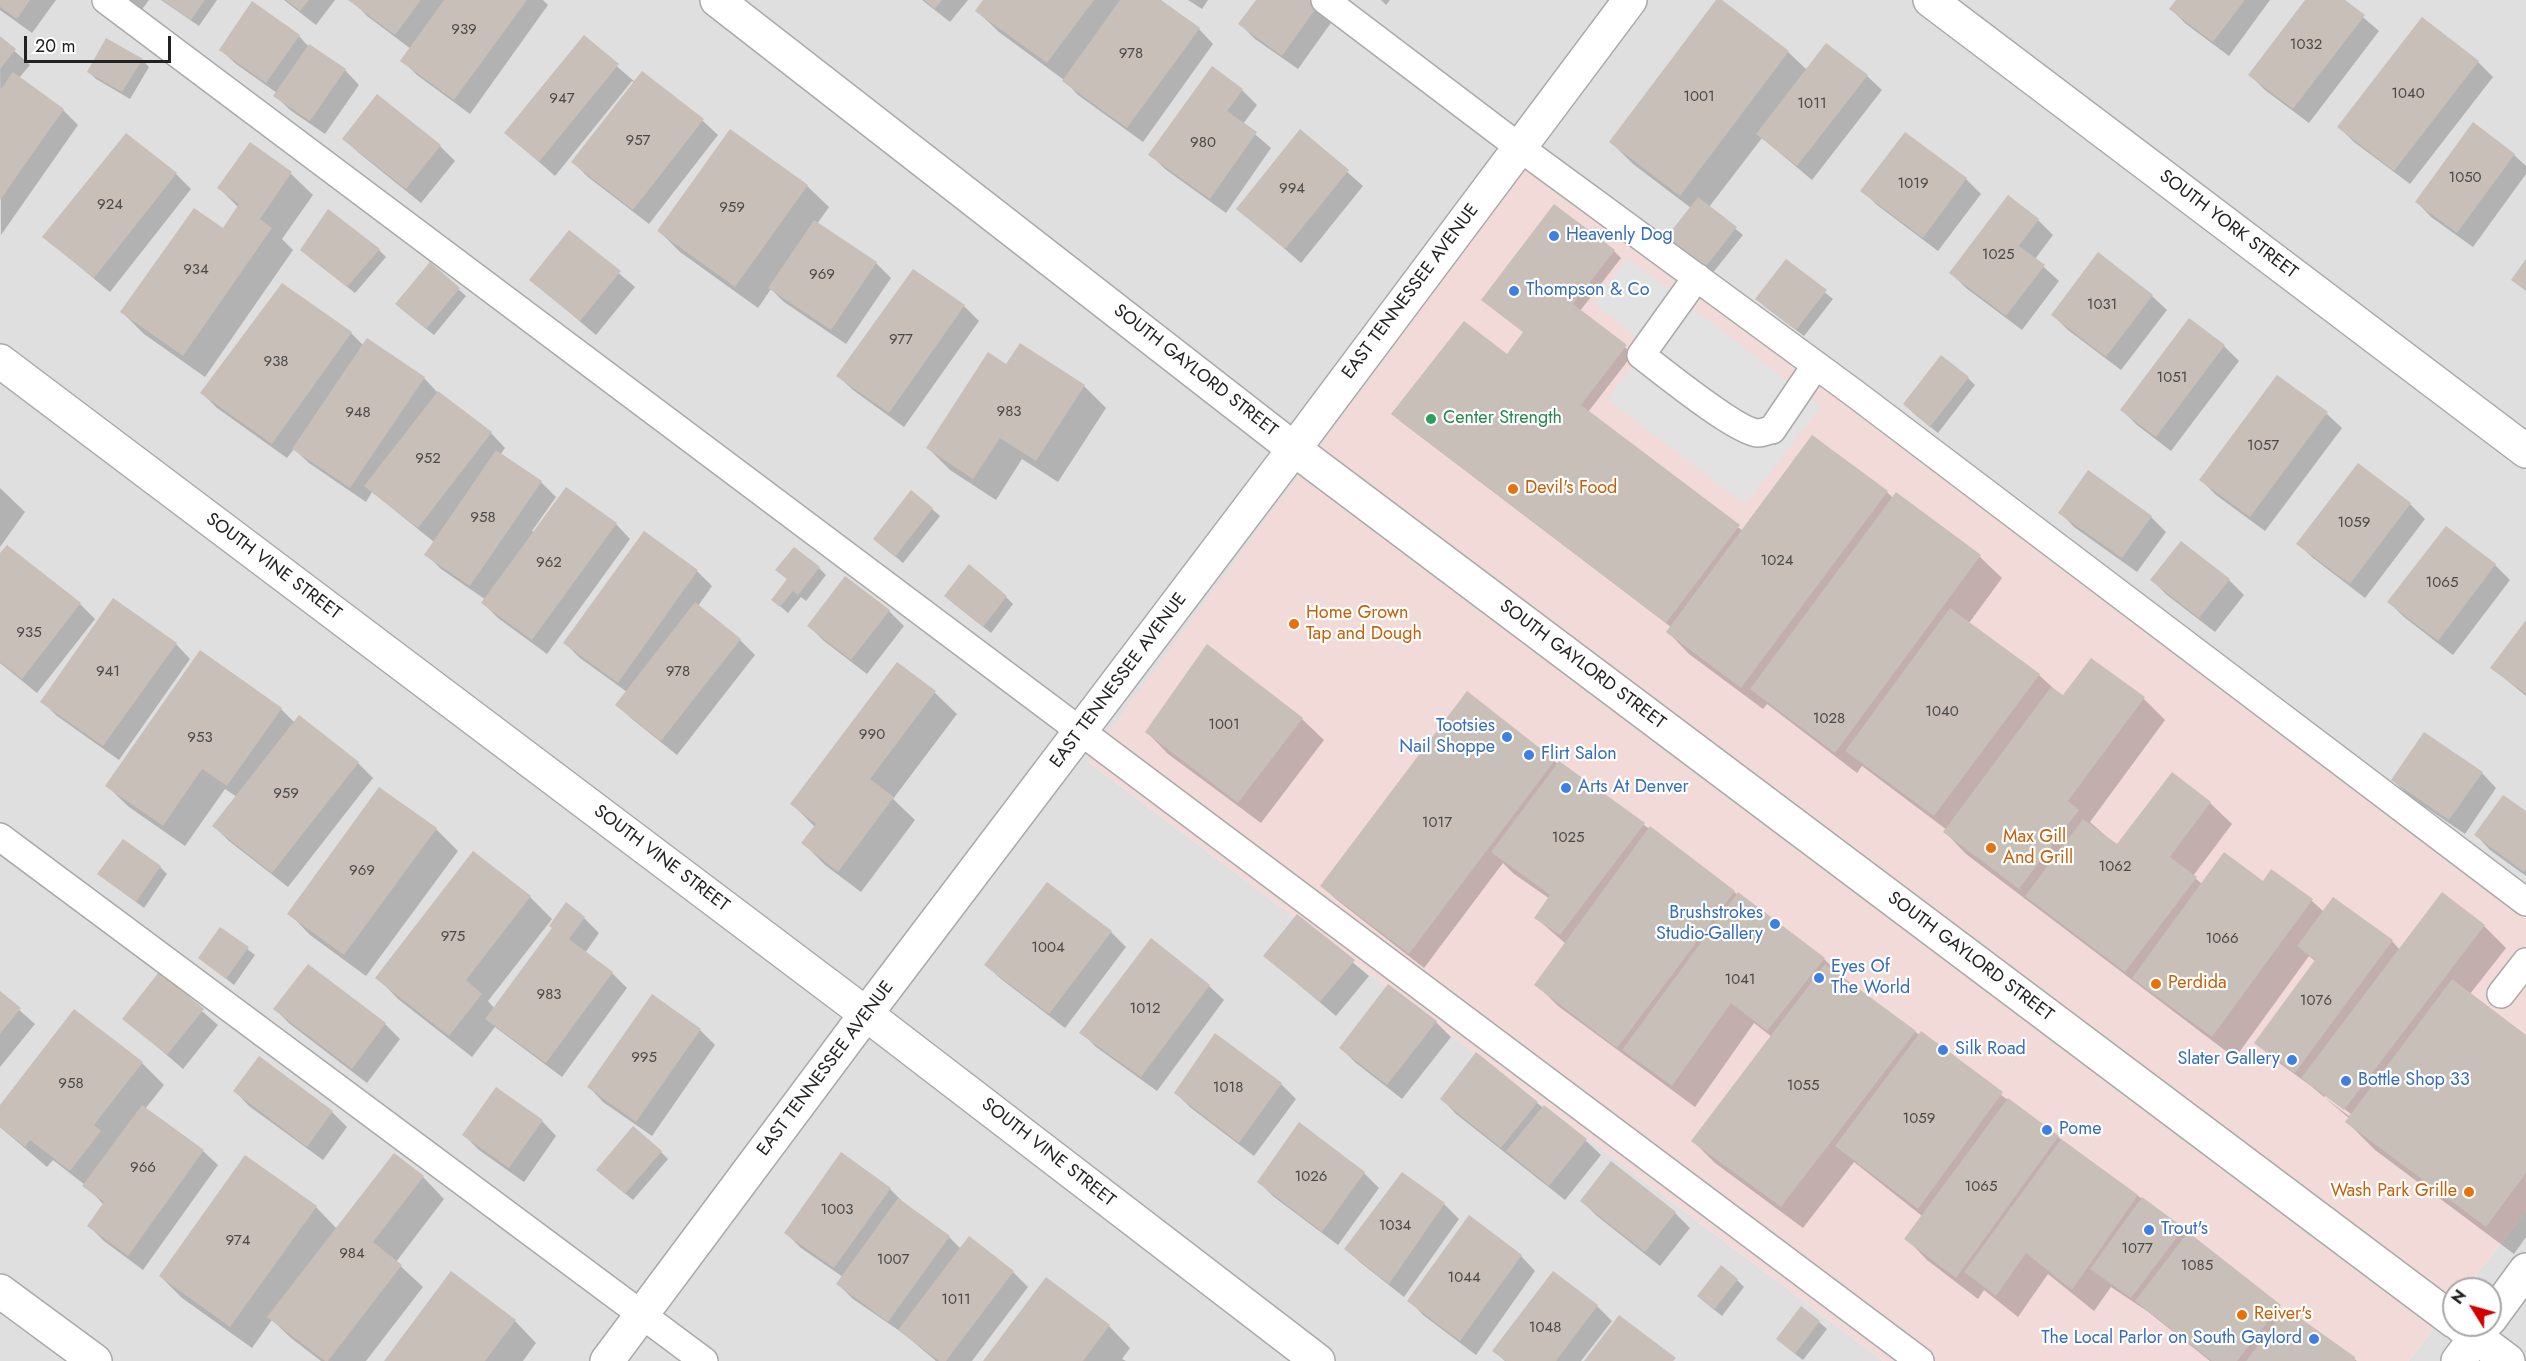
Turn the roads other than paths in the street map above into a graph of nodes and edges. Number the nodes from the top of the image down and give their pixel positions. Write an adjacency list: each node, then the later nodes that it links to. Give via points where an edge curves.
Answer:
1 (106, 0): 12 (lane)
2 (717, 0): 10 (street, SOUTH GAYLORD STREET)
3 (1325, 0): 6 (lane)
4 (1630, 0): 6 (street, EAST TENNESSEE AVENUE)
5 (1930, 0): 11 (street, SOUTH YORK STREET)
6 (1519, 147): 7 (lane); 10 (street, EAST TENNESSEE AVENUE)
7 (1697, 277): 9 (lane); 9 (lane, via 1641,355 1736,423 1758,433 1772,429)
8 (0, 361): 17 (street, SOUTH VINE STREET)
9 (1816, 364): 14 (lane)
10 (1294, 449): 12 (street, EAST TENNESSEE AVENUE); 21 (street, SOUTH GAYLORD STREET)
11 (2526, 451)
12 (1082, 732): 17 (street, EAST TENNESSEE AVENUE); 28 (lane)
13 (0, 837): 22 (lane)
14 (2526, 902)
15 (2526, 962): 16 (lane)
16 (2502, 994)
17 (866, 1014): 22 (street, EAST TENNESSEE AVENUE); 27 (street, SOUTH VINE STREET)
18 (2526, 1270): 20 (street)
19 (0, 1291): 24 (street)
20 (2502, 1297)
21 (2442, 1309)
22 (642, 1314): 25 (street, EAST TENNESSEE AVENUE); 26 (lane)
23 (2478, 1337): 29 (street, SOUTH GAYLORD STREET)
24 (95, 1361)
25 (607, 1361)
26 (704, 1361)
27 (1318, 1361)
28 (1920, 1361)
29 (2508, 1361)

